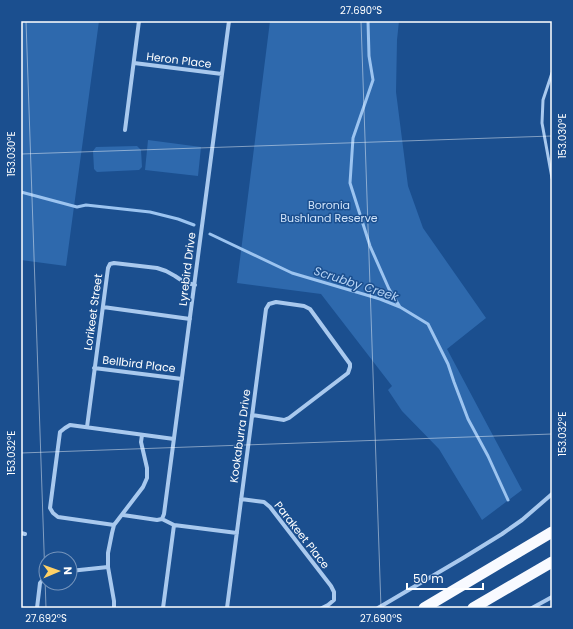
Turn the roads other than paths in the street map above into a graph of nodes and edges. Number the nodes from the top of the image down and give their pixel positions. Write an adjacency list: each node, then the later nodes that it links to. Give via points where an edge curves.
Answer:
1 (139, 21): 3 (street)
2 (229, 21): 5 (street, Lyrebird Drive)
3 (134, 63): 5 (street, Heron Place); 6 (street)
4 (552, 73): 7 (lane, via 543,100 542,123)
5 (222, 74): 8 (street, Lyrebird Drive)
6 (125, 130)
7 (552, 178)
8 (194, 285): 9 (street, Lorikeet Street, via 184,282 166,270 114,263 108,268); 10 (street, Lyrebird Drive)
9 (103, 307): 10 (street); 11 (street, Lorikeet Street)
10 (190, 319): 12 (street, Lyrebird Drive)
11 (94, 368): 12 (street, Bellbird Place); 14 (street, Lorikeet Street)
12 (182, 379): 16 (street, Lyrebird Drive)
13 (252, 415): 13 (street, Kookaburra Drive, via 284,420 289,418 350,370 350,364 310,310 304,306 276,302 269,304 266,309); 18 (street, Kookaburra Drive)
14 (87, 427): 15 (street); 21 (street, via 70,425 60,432 50,508 58,517)
15 (142, 435): 16 (street); 19 (street, via 147,478 144,487)
16 (174, 439): 20 (street, Lyrebird Drive)
17 (552, 494): 35 (street, via 502,534)
18 (241, 499): 24 (street, Kookaburra Drive); 34 (street, Parakeet Place, via 264,502 270,507 331,586 334,600)
19 (123, 515): 20 (street); 21 (street)
20 (162, 519): 22 (street)
21 (114, 525): 26 (street)
22 (174, 525): 24 (street); 32 (street)
23 (552, 532): 36 (highway)
24 (237, 533): 33 (street, Kookaburra Drive)
25 (552, 562): 37 (highway)
26 (108, 567): 27 (street); 31 (street)
27 (78, 570)
28 (39, 591): 30 (street)
29 (552, 597): 38 (street)
30 (37, 608)
31 (114, 608)
32 (164, 608)
33 (227, 608)
34 (322, 608)
35 (378, 608)
36 (424, 608)
37 (473, 608)
38 (532, 608)

